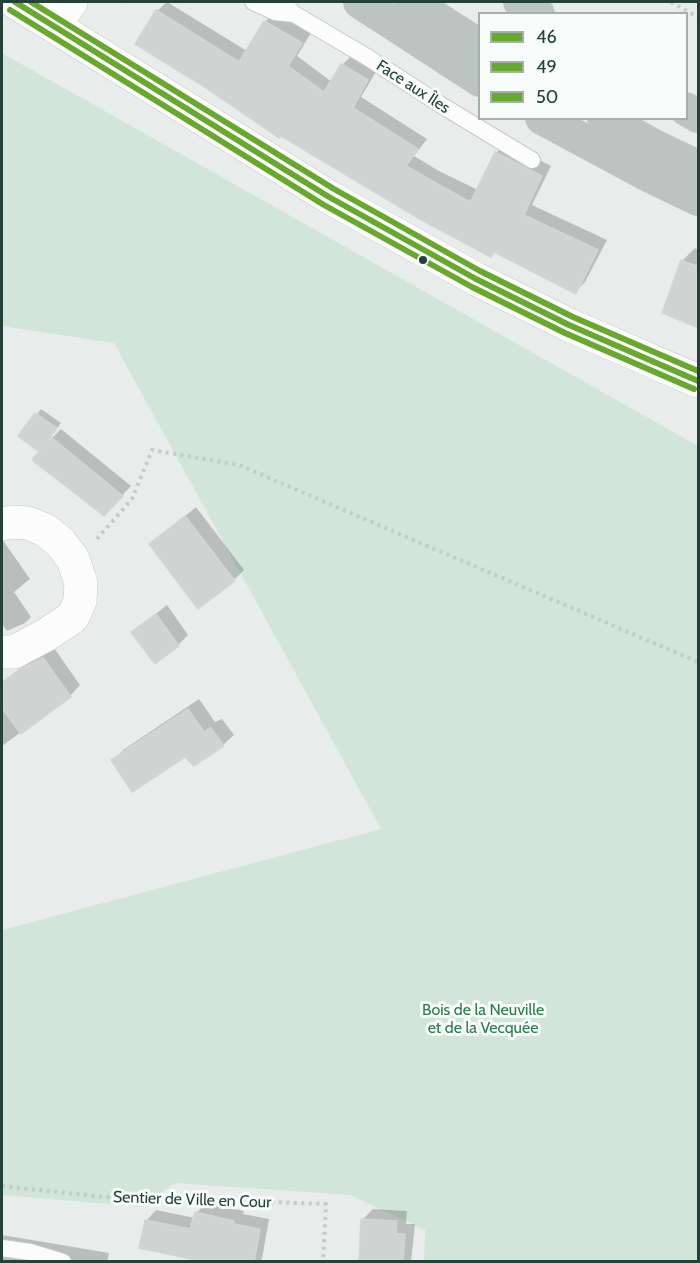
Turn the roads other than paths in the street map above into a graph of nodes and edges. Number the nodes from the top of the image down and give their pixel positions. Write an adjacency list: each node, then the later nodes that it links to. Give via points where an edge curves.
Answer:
1 (15, 2): 8 (main road)
2 (254, 2): 6 (lane, Face aux Îles, via 275,12)
3 (360, 2): 10 (highway)
4 (411, 2): 9 (highway)
5 (520, 2): 7 (highway)
6 (289, 8): 13 (lane, Face aux Îles)
7 (535, 12)
8 (62, 13): 16 (main road, via 329,197 476,279 569,325)
9 (478, 45)
10 (478, 79)
11 (608, 120): 14 (highway)
12 (547, 121): 15 (highway)
13 (532, 159)
14 (699, 167)
15 (699, 199)
16 (699, 381)
17 (2, 524): 18 (main road, via 28,523 45,530 73,559 81,583 74,617 14,652)
18 (2, 652)
19 (2, 1248): 20 (lane)
20 (63, 1262)

